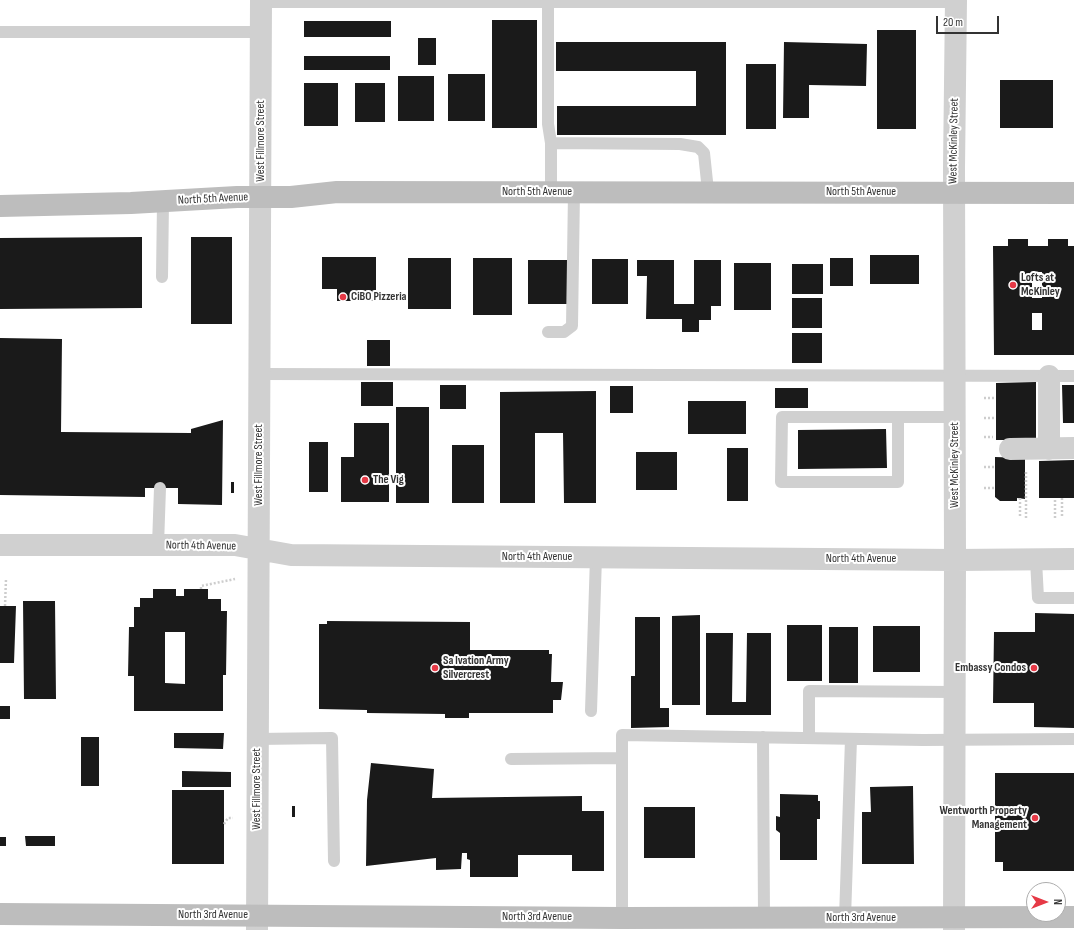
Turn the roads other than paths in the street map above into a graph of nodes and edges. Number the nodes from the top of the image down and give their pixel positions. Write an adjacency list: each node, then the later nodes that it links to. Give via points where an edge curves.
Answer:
1 (261, 1): 3 (lane); 5 (street, West Fillmore Street)
2 (956, 1): 3 (lane); 10 (street, West McKinley Street)
3 (548, 2): 6 (lane, via 548,124)
4 (0, 32): 5 (lane)
5 (261, 32): 12 (street, West Fillmore Street)
6 (551, 143): 7 (lane); 8 (lane, via 680,144 698,147 704,153)
7 (551, 191): 9 (street, North 5th Avenue); 12 (street, North 5th Avenue, via 337,192 291,197)
8 (708, 191): 9 (street, North 5th Avenue); 10 (street, North 5th Avenue)
9 (574, 192): 16 (lane, via 572,326 564,332)
10 (954, 193): 11 (street, North 5th Avenue); 18 (street, West McKinley Street)
11 (1074, 193)
12 (260, 197): 13 (street, North 5th Avenue); 17 (street, West Fillmore Street)
13 (163, 202): 14 (street, North 5th Avenue); 15 (lane)
14 (0, 206)
15 (162, 277)
16 (548, 332)
17 (259, 374): 18 (lane); 29 (street, West Fillmore Street)
18 (954, 376): 19 (lane); 22 (street, West McKinley Street)
19 (1049, 376): 20 (lane); 24 (street)
20 (1074, 376)
21 (898, 417): 21 (lane, via 782,417 781,482 898,482); 22 (lane)
22 (955, 417): 32 (street, West McKinley Street)
23 (1003, 443): 24 (street)
24 (1049, 448): 25 (street)
25 (1074, 448)
26 (160, 488): 28 (lane)
27 (0, 545): 28 (street, North 4th Avenue)
28 (158, 545): 29 (street, North 4th Avenue, via 235,545)
29 (258, 550): 30 (street, North 4th Avenue, via 291,555); 39 (street, West Fillmore Street)
30 (596, 558): 32 (street, North 4th Avenue); 36 (lane)
31 (1074, 559): 33 (street, North 4th Avenue)
32 (955, 560): 33 (street, North 4th Avenue); 35 (street, West McKinley Street)
33 (1036, 560): 34 (lane, via 1038,598)
34 (1074, 598)
35 (955, 692): 38 (lane, via 809,691); 42 (street, West McKinley Street)
36 (591, 711)
37 (763, 737): 38 (lane); 43 (lane, via 622,735); 49 (lane)
38 (809, 738): 40 (lane)
39 (257, 739): 45 (lane, via 332,738); 51 (street, West Fillmore Street)
40 (851, 739): 42 (lane); 50 (lane)
41 (1074, 739): 42 (lane)
42 (955, 740): 52 (street, West McKinley Street)
43 (622, 758): 44 (lane); 48 (lane)
44 (511, 759)
45 (334, 861)
46 (0, 914): 51 (street, North 3rd Avenue)
47 (1074, 917): 52 (street, North 3rd Avenue)
48 (622, 918): 49 (street, North 3rd Avenue); 51 (street, North 3rd Avenue)
49 (764, 918): 50 (street, North 3rd Avenue)
50 (845, 918): 52 (street, North 3rd Avenue)
51 (257, 923)
52 (954, 924)

